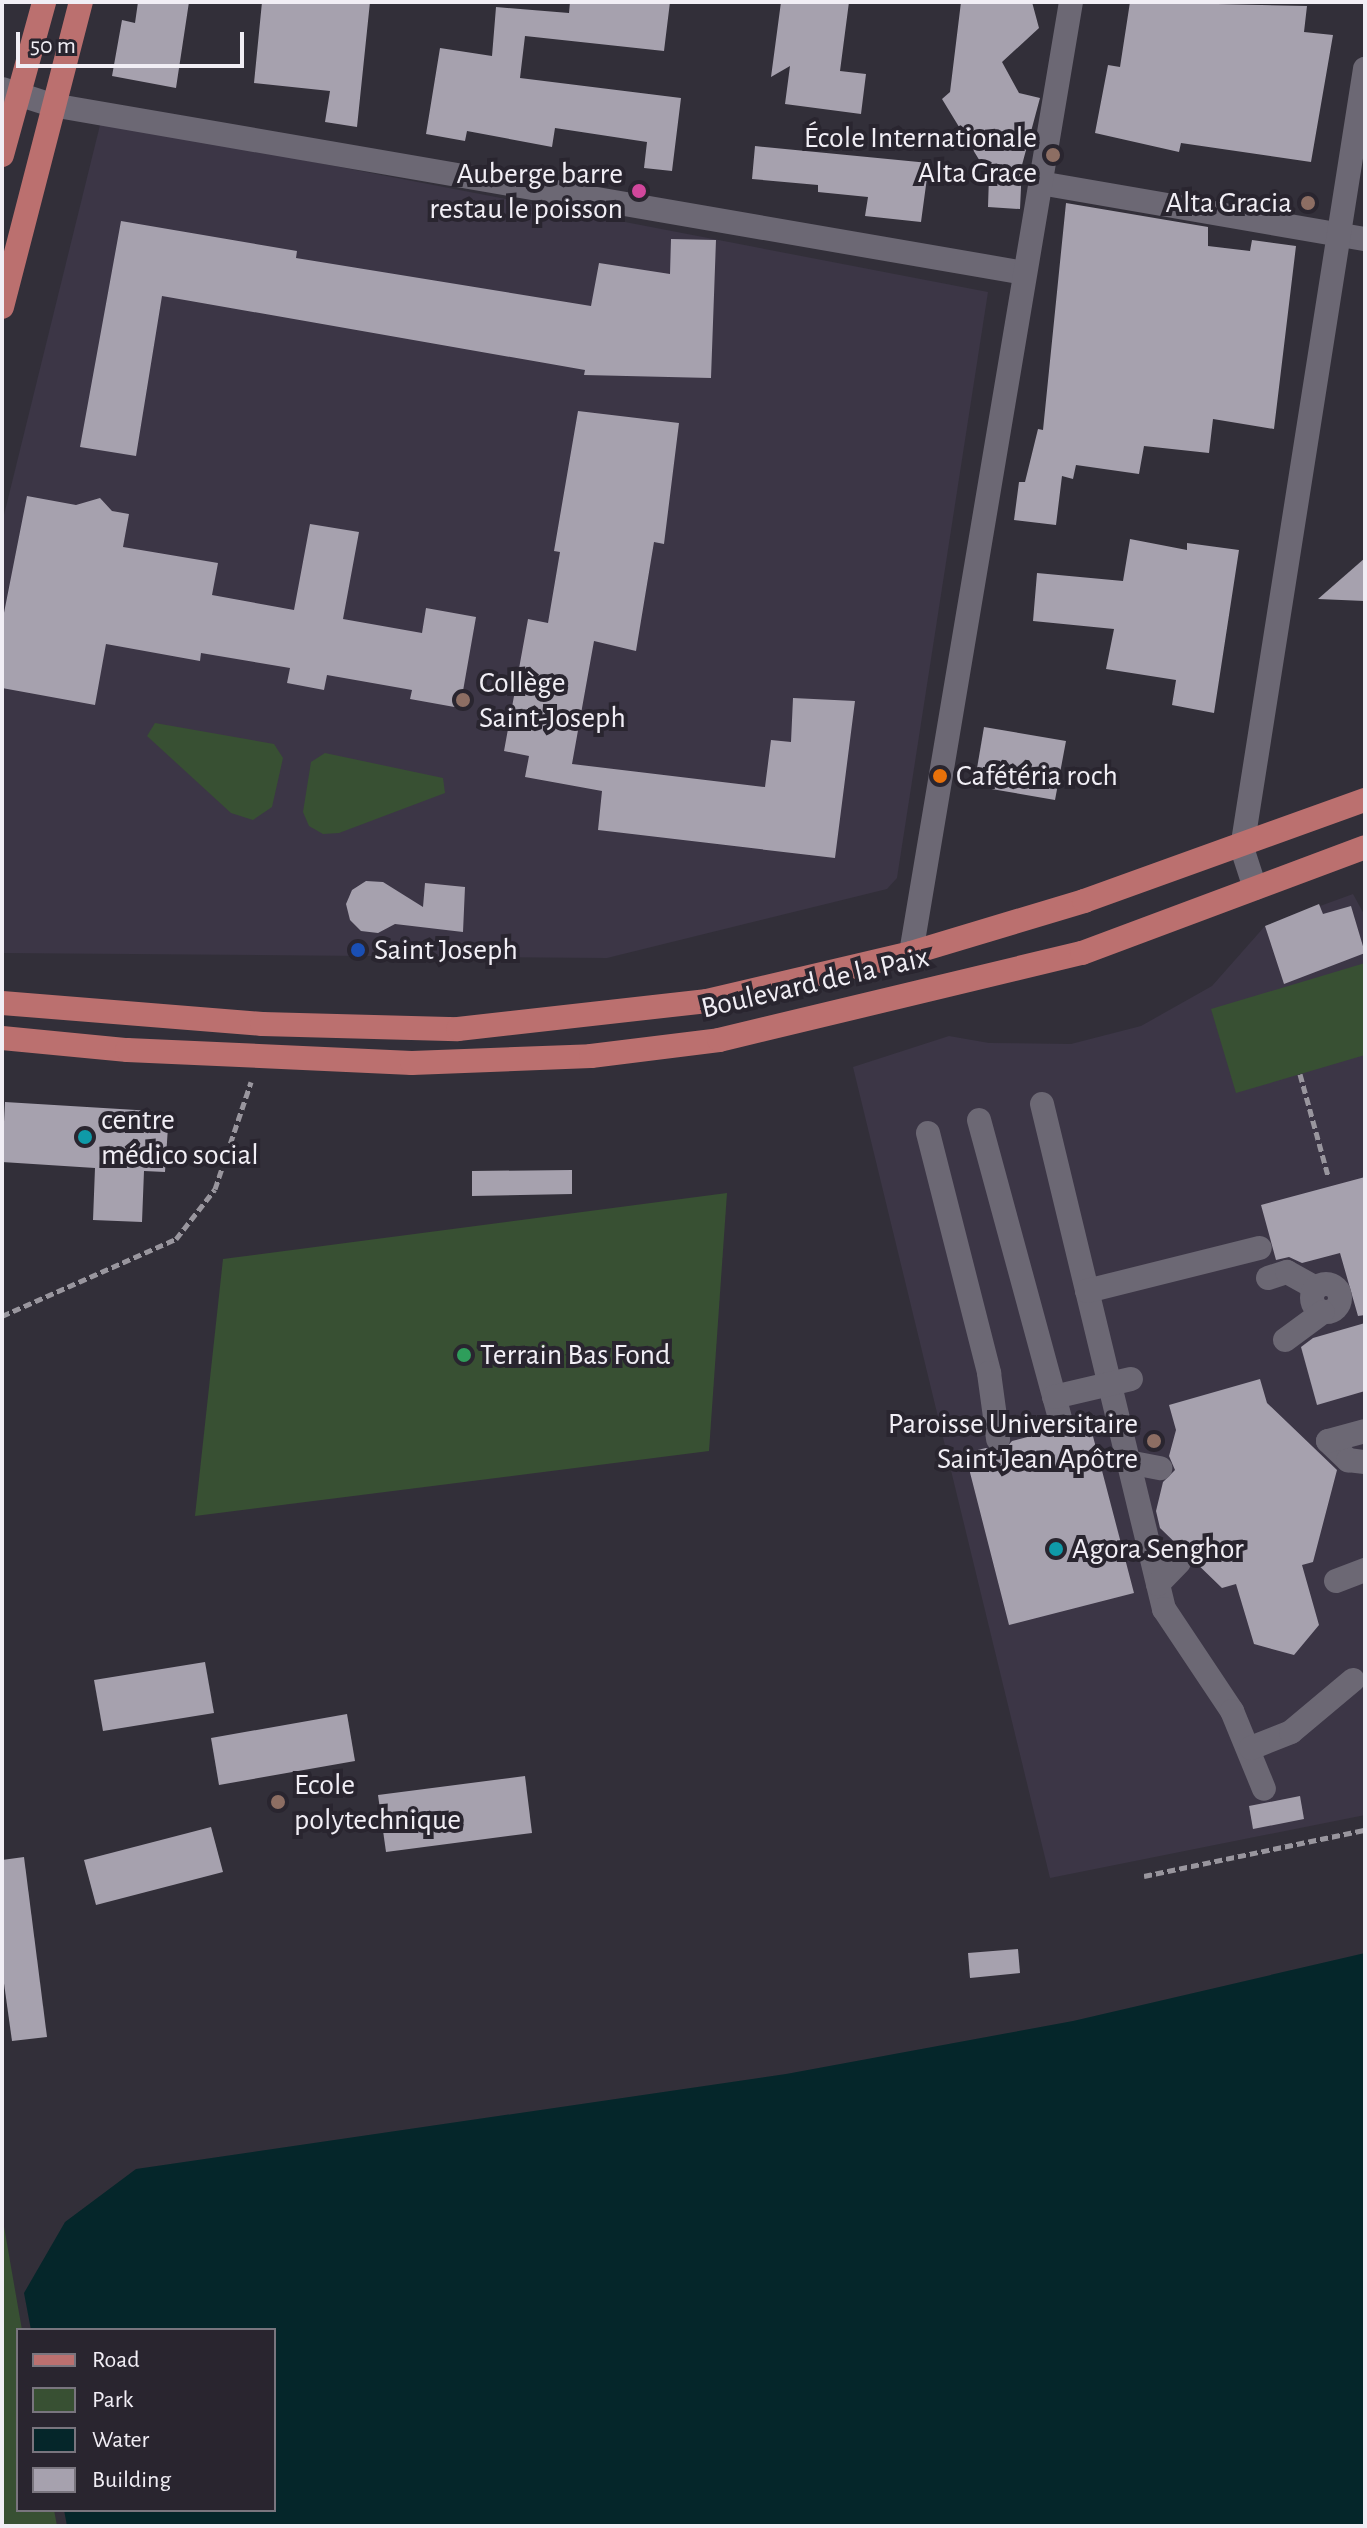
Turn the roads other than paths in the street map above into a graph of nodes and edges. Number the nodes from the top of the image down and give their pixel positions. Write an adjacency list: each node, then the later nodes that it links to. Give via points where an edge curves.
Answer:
1 (44, 2): 5 (main road)
2 (81, 2): 6 (main road)
3 (1071, 2): 8 (street)
4 (1365, 69): 9 (street)
5 (10, 92): 6 (street); 7 (main road)
6 (52, 105): 11 (street); 12 (main road)
7 (2, 155)
8 (1040, 183): 9 (street); 11 (street)
9 (1337, 234): 10 (street); 15 (street)
10 (1365, 239)
11 (1025, 273): 17 (street)
12 (2, 307)
13 (1365, 800): 15 (main road, Boulevard de la Paix)
14 (1365, 847): 16 (main road, Boulevard de la Paix)
15 (1242, 848): 16 (street); 17 (main road, Boulevard de la Paix)
16 (1255, 888): 21 (main road, Boulevard de la Paix, via 1082,953 719,1040 591,1056 412,1063)
17 (911, 953): 19 (main road, Boulevard de la Paix, via 707,1001 591,1015 458,1029)
18 (2, 1003): 19 (main road, Boulevard de la Paix)
19 (262, 1024): 21 (street)
20 (2, 1038): 21 (main road, Boulevard de la Paix)
21 (258, 1056)
22 (1042, 1104): 27 (street)
23 (979, 1120): 30 (street)
24 (928, 1133): 33 (street, via 989,1373)
25 (1260, 1248): 27 (street)
26 (1268, 1278): 28 (street, via 1287,1272 1334,1295)
27 (1087, 1291): 29 (street)
28 (1285, 1340)
29 (1120, 1381): 30 (street); 34 (street)
30 (1054, 1397): 31 (street)
31 (1061, 1421)
32 (1365, 1431): 35 (street, via 1328,1441 1348,1460)
33 (998, 1439)
34 (1128, 1462): 36 (street); 40 (street, via 1137,1541)
35 (1365, 1462)
36 (1160, 1468)
37 (1179, 1562): 40 (street)
38 (1365, 1570): 39 (street)
39 (1336, 1581)
40 (1158, 1584): 42 (street, via 1164,1609)
41 (1353, 1680): 42 (street, via 1291,1732)
42 (1251, 1748): 43 (street)
43 (1264, 1789)

